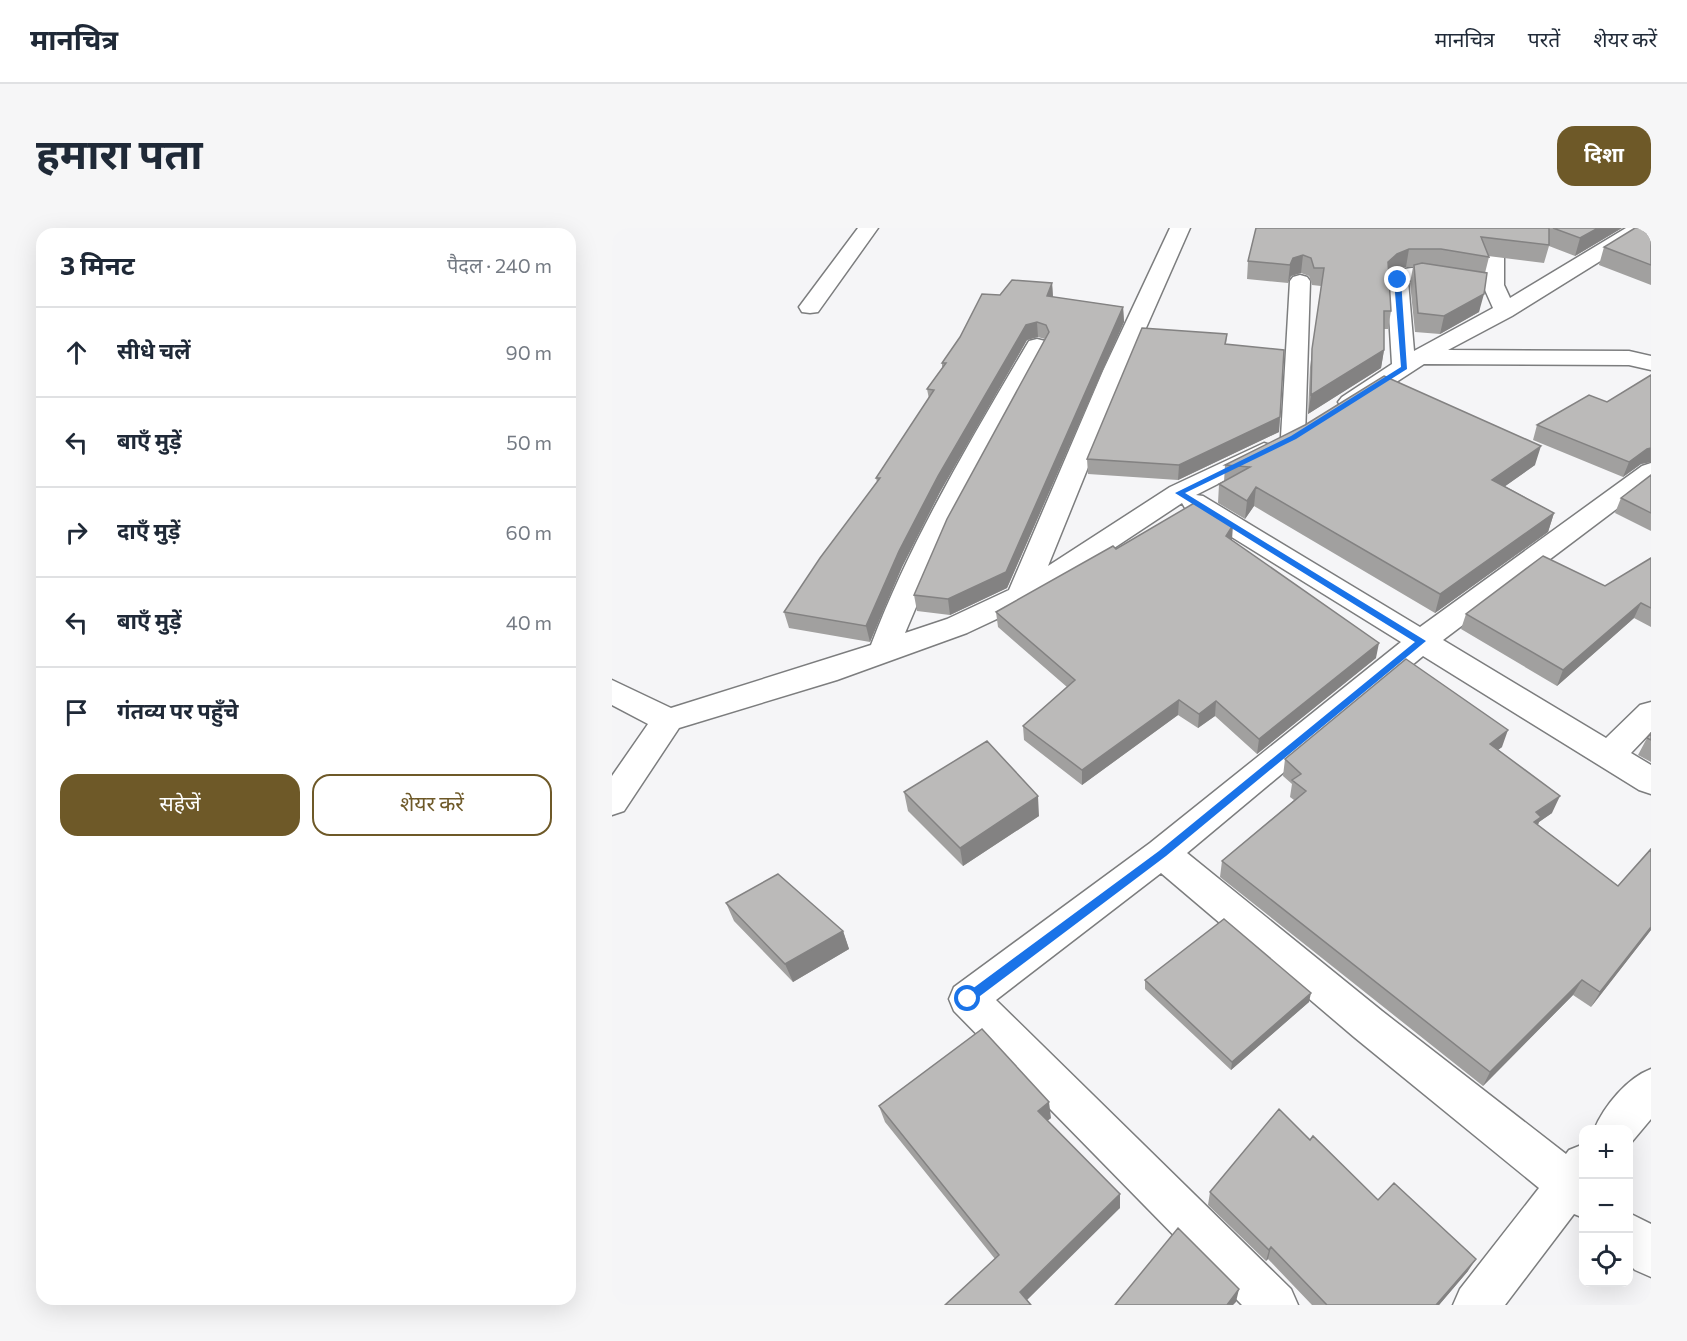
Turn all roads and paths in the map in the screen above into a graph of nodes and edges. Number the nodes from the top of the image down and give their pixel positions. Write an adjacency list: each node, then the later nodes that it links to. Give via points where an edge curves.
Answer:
1 (868, 228): 8 (street)
2 (1180, 228): 16 (street)
3 (1640, 228): 9 (street)
4 (1494, 231): 5 (street); 7 (street)
5 (1470, 233)
6 (1300, 281): 13 (street)
7 (1494, 285): 9 (street); 11 (street, via 1418,273 1401,276 1398,280)
8 (810, 307)
9 (1504, 311): 11 (street)
10 (1037, 346): 18 (street, via 919,562)
11 (1412, 362): 12 (street, via 1629,358); 13 (street)
12 (1651, 363)
13 (1313, 425): 15 (street)
14 (1651, 471): 17 (street)
15 (1179, 493): 16 (street); 17 (street)
16 (1021, 596): 18 (street, via 957,626)
17 (1421, 641): 22 (street); 25 (street)
18 (883, 653): 21 (street)
19 (612, 691): 21 (street)
20 (1651, 713): 22 (street)
21 (668, 720): 24 (street)
22 (1608, 755): 23 (street)
23 (1651, 782)
24 (612, 802)
25 (1162, 854): 28 (street, via 1368,1024); 31 (street, via 968,999)
26 (1651, 1088): 27 (street)
27 (1619, 1125)
28 (1578, 1181): 32 (street)
29 (1633, 1238): 30 (street)
30 (1651, 1254)
31 (1275, 1305)
32 (1476, 1305)

